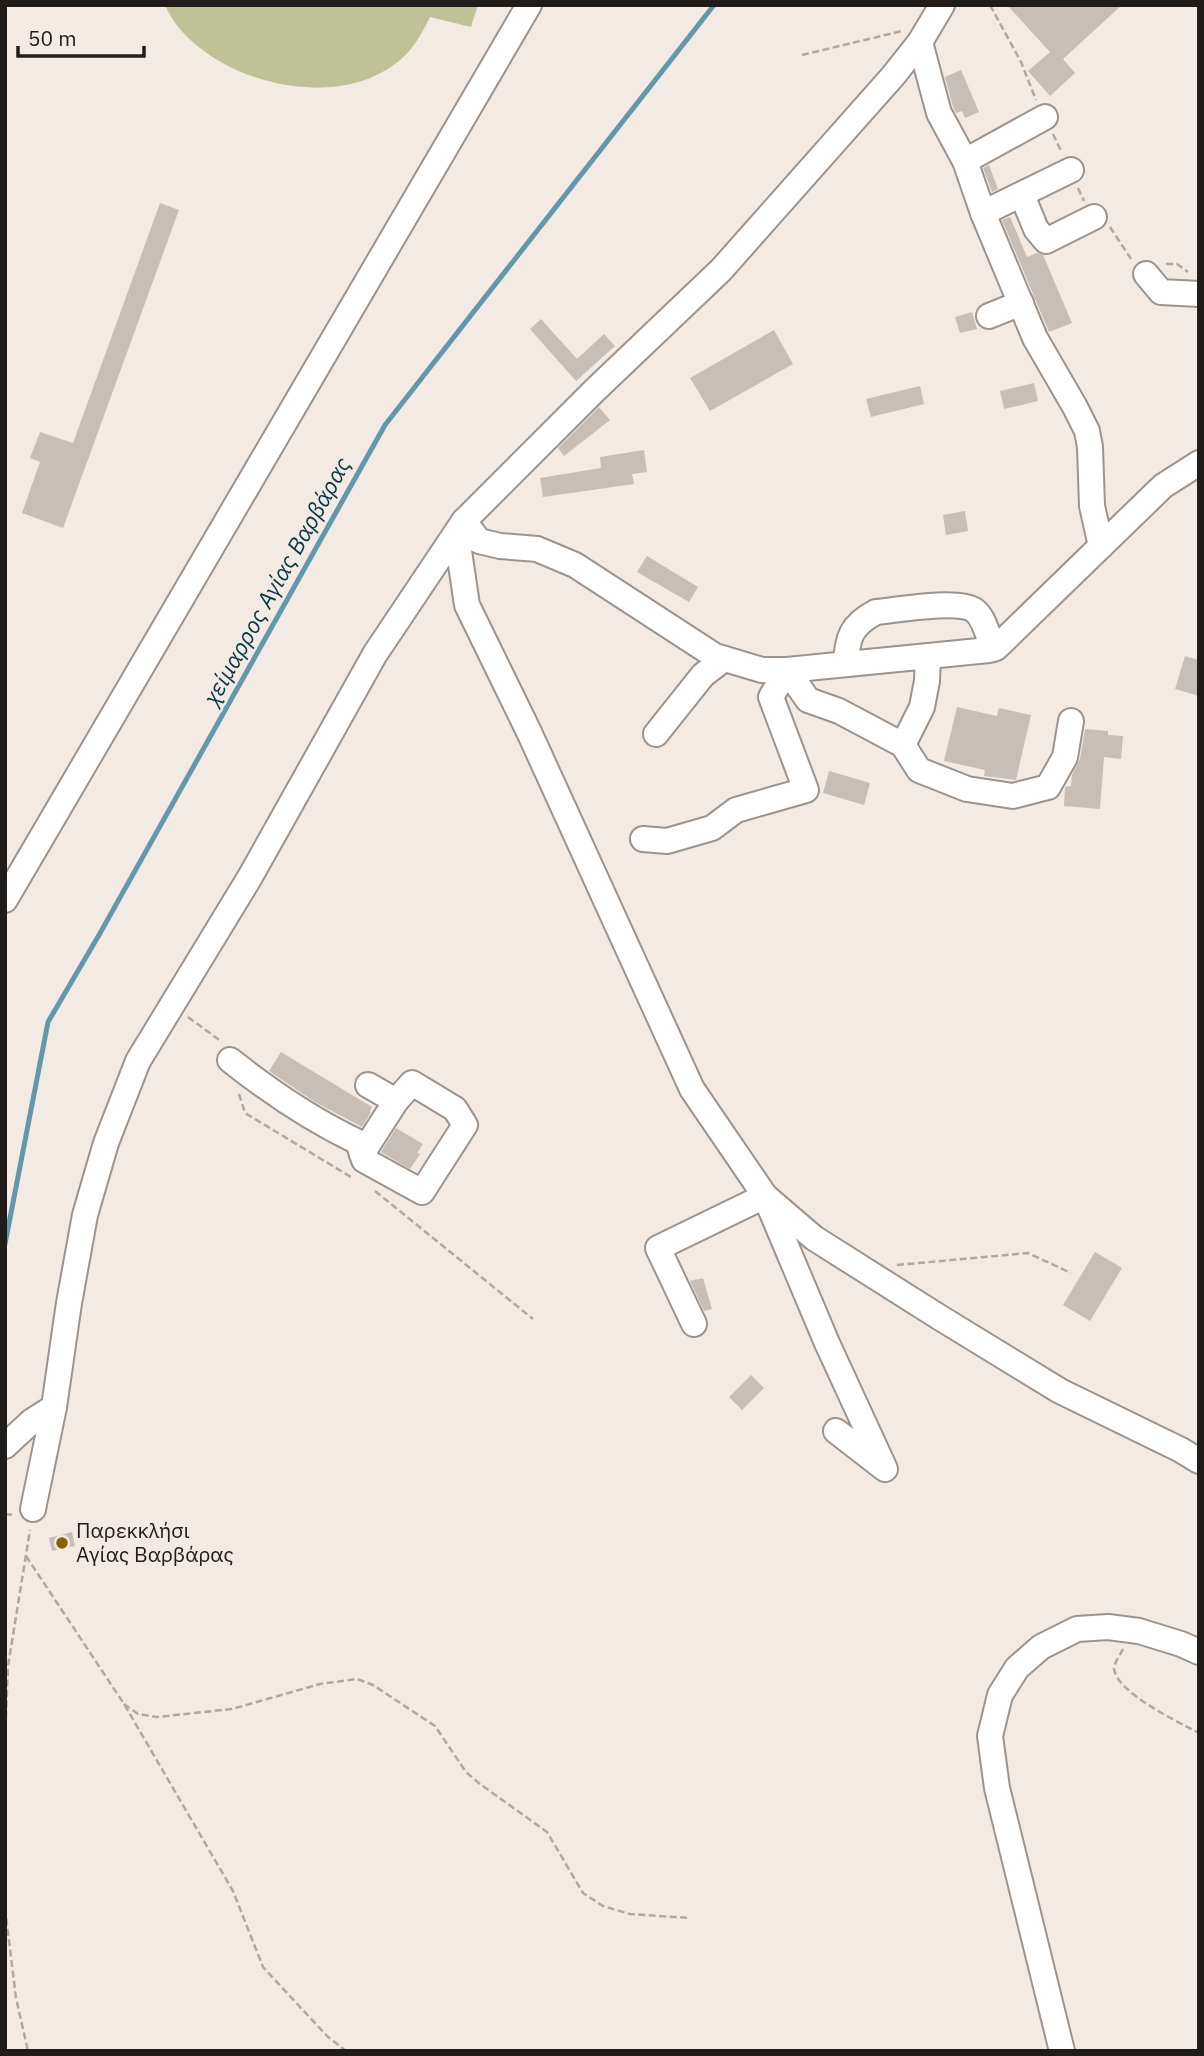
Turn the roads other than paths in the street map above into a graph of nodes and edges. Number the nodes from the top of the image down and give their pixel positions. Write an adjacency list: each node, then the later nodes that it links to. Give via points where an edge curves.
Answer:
1 (529, 5): 26 (street)
2 (943, 5): 3 (street)
3 (923, 38): 5 (street, via 939,113); 15 (street, via 721,271)
4 (1045, 117): 5 (street)
5 (965, 162): 8 (street)
6 (1071, 170): 7 (street)
7 (1022, 195): 8 (street); 9 (street, via 1046,241)
8 (983, 213): 12 (street)
9 (1094, 217)
10 (1146, 274): 11 (street, via 1161,292)
11 (1199, 294)
12 (1021, 303): 13 (street); 16 (street, via 1035,338 1087,431 1092,506)
13 (989, 316)
14 (1199, 463): 16 (street, via 1163,486)
15 (464, 521): 19 (street, via 479,541 537,549 575,565); 31 (street, via 459,551 467,605 692,1089); 33 (street, via 376,654 250,877 138,1061 106,1143 85,1215)
16 (1101, 546): 17 (street)
17 (993, 649): 18 (street); 20 (street, via 974,611 957,605 876,612 853,630)
18 (928, 656): 20 (street); 24 (street, via 922,707)
19 (724, 659): 21 (street, via 762,670); 23 (street, via 703,675)
20 (846, 664): 21 (street)
21 (787, 670): 24 (street, via 808,700); 25 (street, via 771,697 806,790 736,810 712,828 667,841)
22 (1071, 721): 24 (street, via 1065,757 1048,787 1013,796 967,789 919,770)
23 (656, 734)
24 (903, 745)
25 (643, 839)
26 (5, 900)
27 (230, 1060): 30 (street, via 260,1084 358,1142)
28 (368, 1085): 29 (street)
29 (396, 1101): 30 (street); 30 (street, via 412,1083 455,1109 465,1125 422,1192 364,1160)
30 (362, 1154)
31 (765, 1196): 32 (street, via 658,1248); 34 (street, via 885,1469); 36 (street, via 814,1238 1060,1391)
32 (694, 1324)
33 (54, 1407): 35 (street); 37 (street)
34 (836, 1431)
35 (6, 1445)
36 (1199, 1461)
37 (33, 1508)
38 (1199, 1651): 39 (street, via 1139,1630 1077,1629 1041,1647 1017,1668 1000,1695 990,1736 997,1788)
39 (1062, 2051)

